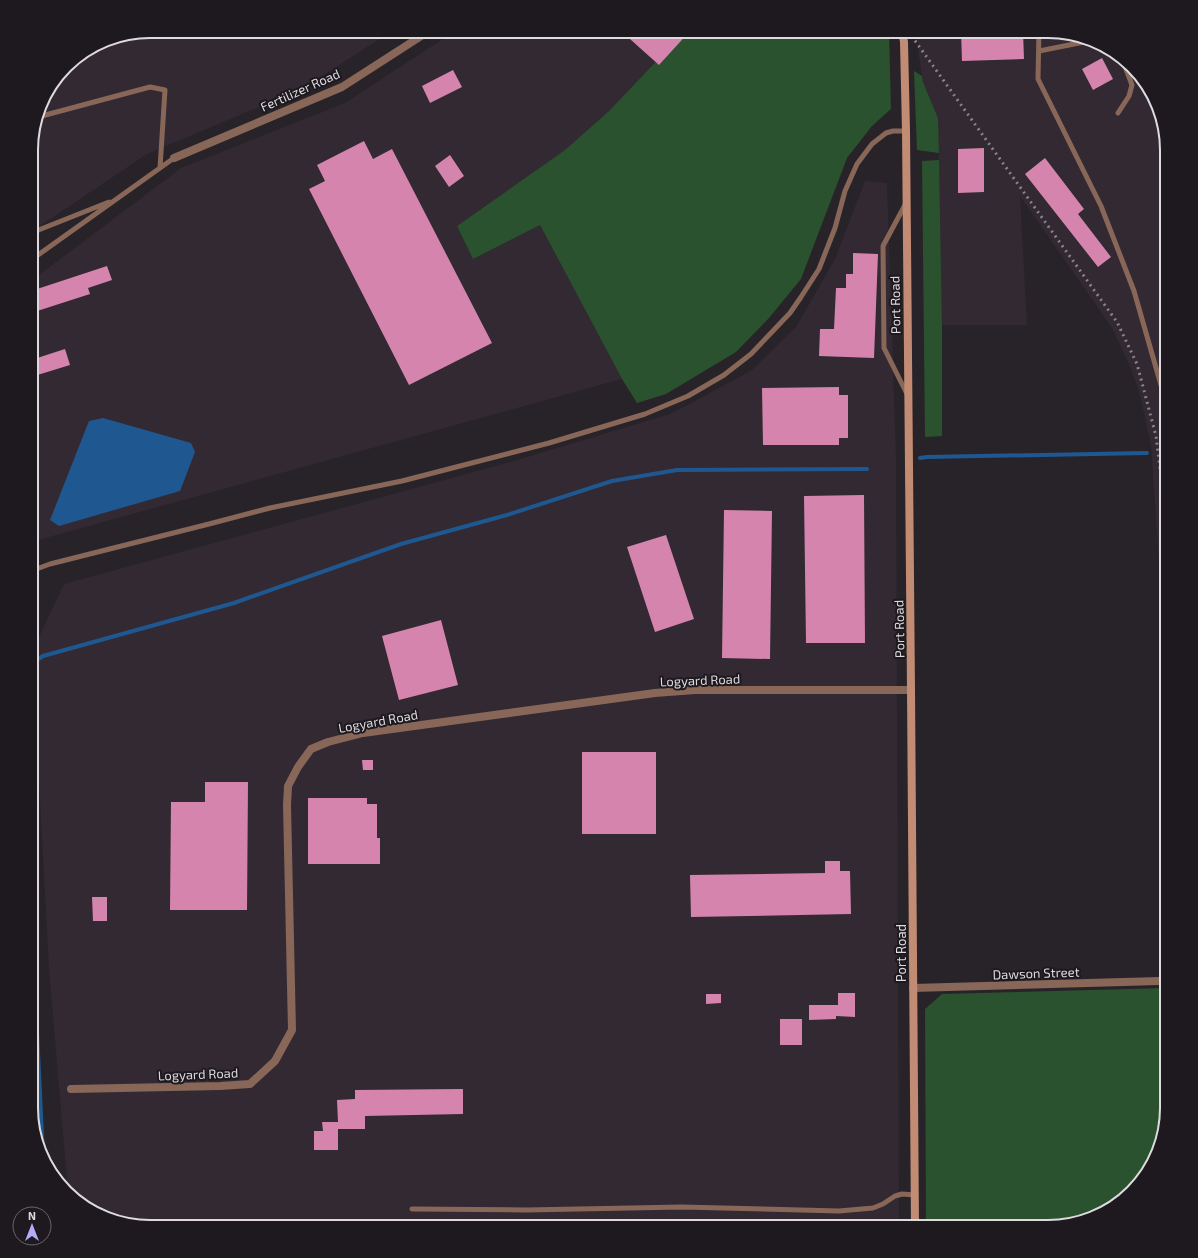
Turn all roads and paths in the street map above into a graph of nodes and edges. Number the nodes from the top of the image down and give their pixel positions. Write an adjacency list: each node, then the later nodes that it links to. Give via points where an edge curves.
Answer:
1 (418, 38): 10 (street, Fertilizer Road, via 342,87)
2 (903, 38): 9 (main road, Port Road)
3 (1039, 38): 5 (lane)
4 (1080, 43): 5 (lane)
5 (1039, 51): 16 (lane, via 1038,79 1101,206 1134,291)
6 (1127, 71): 7 (lane, via 1132,86)
7 (1118, 113)
8 (44, 115): 11 (lane, via 150,87 165,90)
9 (906, 131): 13 (main road, Port Road); 18 (lane, via 886,133 872,144 857,164 847,185 835,228 819,269 790,313 751,354 724,375 688,396 645,414 549,443 402,481 270,508)
10 (174, 158): 11 (lane)
11 (160, 168): 12 (lane)
12 (116, 199): 14 (lane); 15 (lane)
13 (906, 202): 17 (main road, Port Road); 17 (lane, via 883,246 884,348)
14 (38, 229)
15 (38, 255)
16 (1160, 382)
17 (908, 396): 19 (main road, Port Road)
18 (38, 568)
19 (911, 690): 21 (main road, Port Road); 22 (street, Logyard Road, via 695,690 363,733 311,749 288,786 292,1030 275,1061 250,1084)
20 (1159, 981): 21 (street, Dawson Street)
21 (913, 988): 23 (main road, Port Road)
22 (72, 1089)
23 (915, 1195): 24 (lane, via 895,1196 873,1208 839,1211 682,1207); 25 (main road, Port Road)
24 (412, 1209)
25 (915, 1220)

